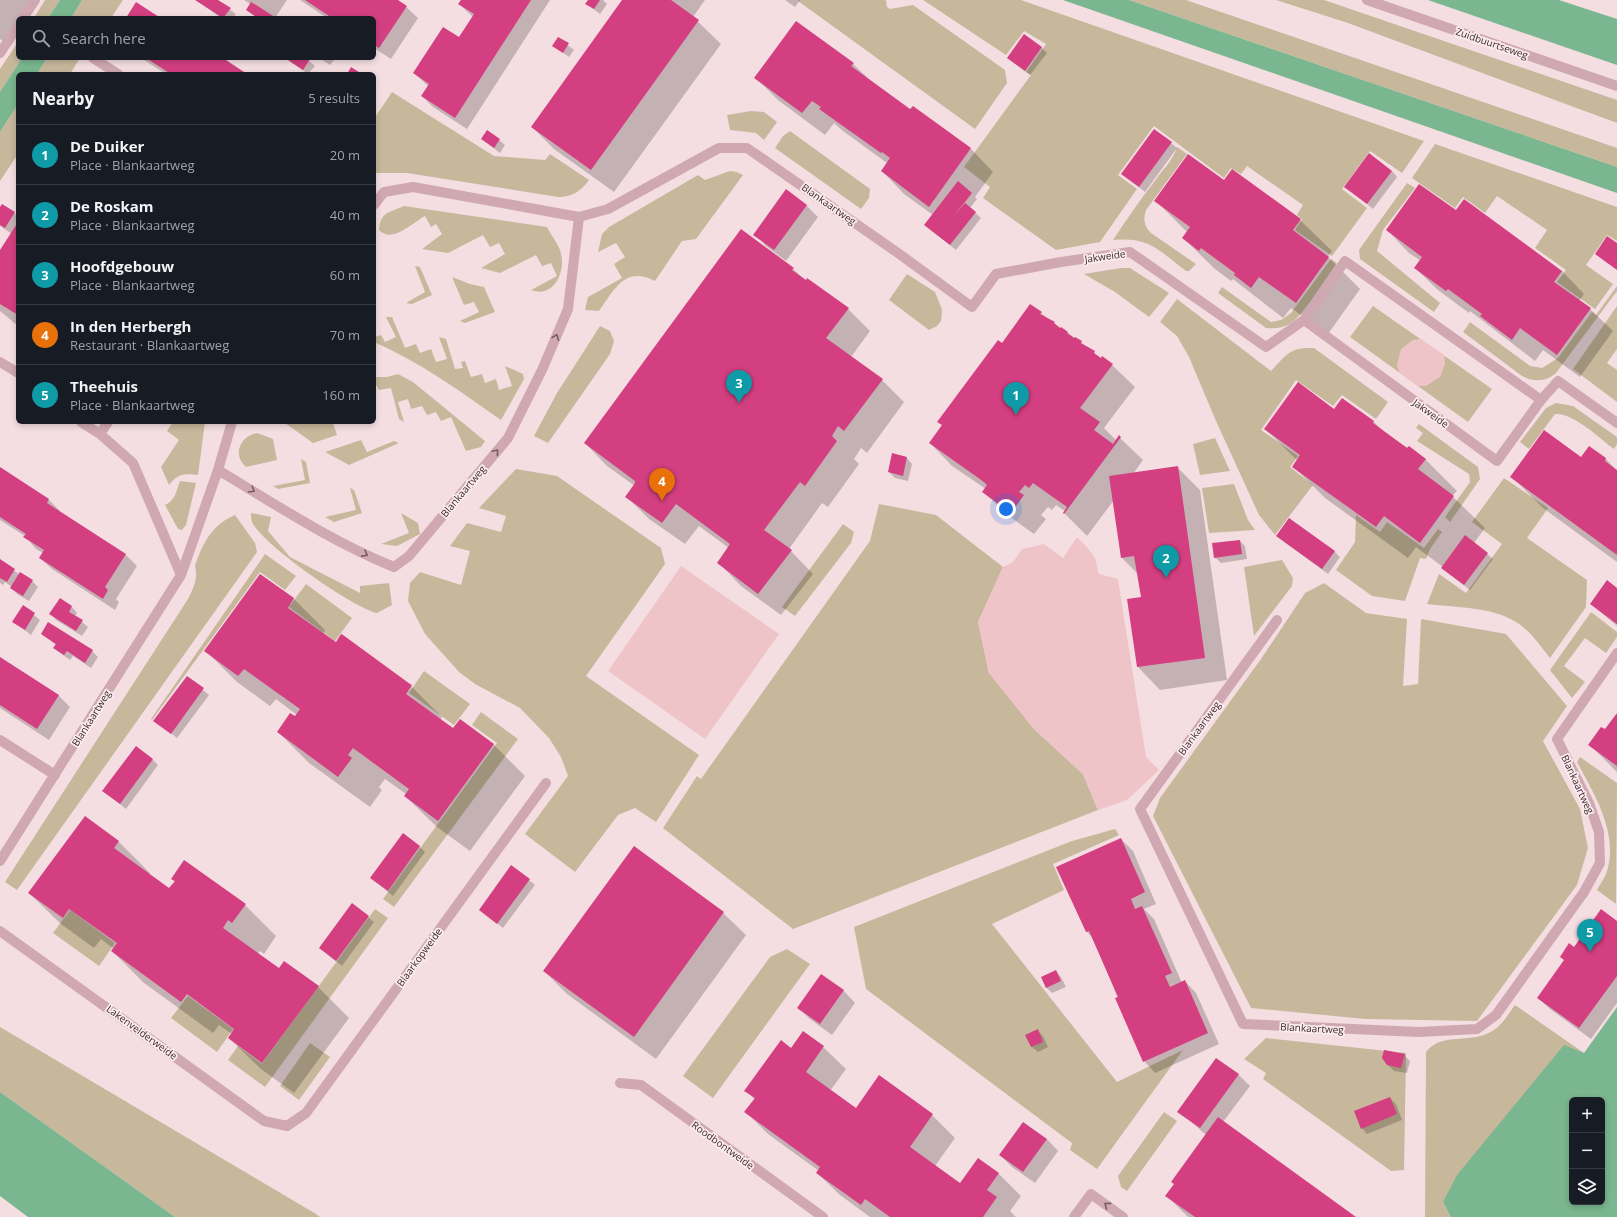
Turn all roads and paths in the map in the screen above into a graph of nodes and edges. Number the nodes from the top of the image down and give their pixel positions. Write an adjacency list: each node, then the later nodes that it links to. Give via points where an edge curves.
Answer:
1 (35, 0): 3 (street)
2 (1367, 0): 8 (street, Zuidbuurtseweg)
3 (24, 16)
4 (16, 29): 5 (street)
5 (0, 53)
6 (96, 60): 7 (street)
7 (115, 72)
8 (1617, 86)
9 (376, 202): 10 (street, Blankaartweg, via 384,192 413,187)
10 (579, 217): 11 (street, Blankaartweg, via 608,209 719,148 747,148 972,308 996,274); 21 (street, Blankaartweg, one-way to 10, via 293,515 394,567 409,556 508,438 542,370 568,309)
11 (1061, 262): 12 (street, Jakweide, via 1130,252 1266,347)
12 (1304, 320): 15 (street, Jakweide, via 1345,261); 15 (street, Jakweide, via 1497,461)
13 (0, 362): 14 (street)
14 (16, 372)
15 (1541, 400): 16 (street, Jakweide, via 1558,381)
16 (1617, 423)
17 (84, 424): 20 (street)
18 (107, 424): 20 (street)
19 (231, 424): 21 (street, Blankaartweg)
20 (100, 434): 22 (street, via 133,463)
21 (218, 470): 22 (street, Blankaartweg)
22 (181, 575): 26 (street, Blankaartweg)
23 (1277, 620): 24 (street, Blankaartweg, via 1140,809 1243,1024 1419,1032 1477,1029 1496,1016 1584,892 1600,862 1599,832 1589,804 1557,739)
24 (1617, 653)
25 (0, 740): 26 (street)
26 (55, 775): 28 (street, Blankaartweg)
27 (546, 783): 31 (street, Blaarkopweide, via 306,1113)
28 (0, 861)
29 (0, 931): 31 (street, Lakenvelderweide, via 264,1121)
30 (620, 1082): 32 (street, Roodbontweide, via 641,1085)
31 (287, 1126)
32 (822, 1217)
33 (1074, 1217): 34 (street, one-way to 33, via 1091,1194)
34 (1123, 1217)

